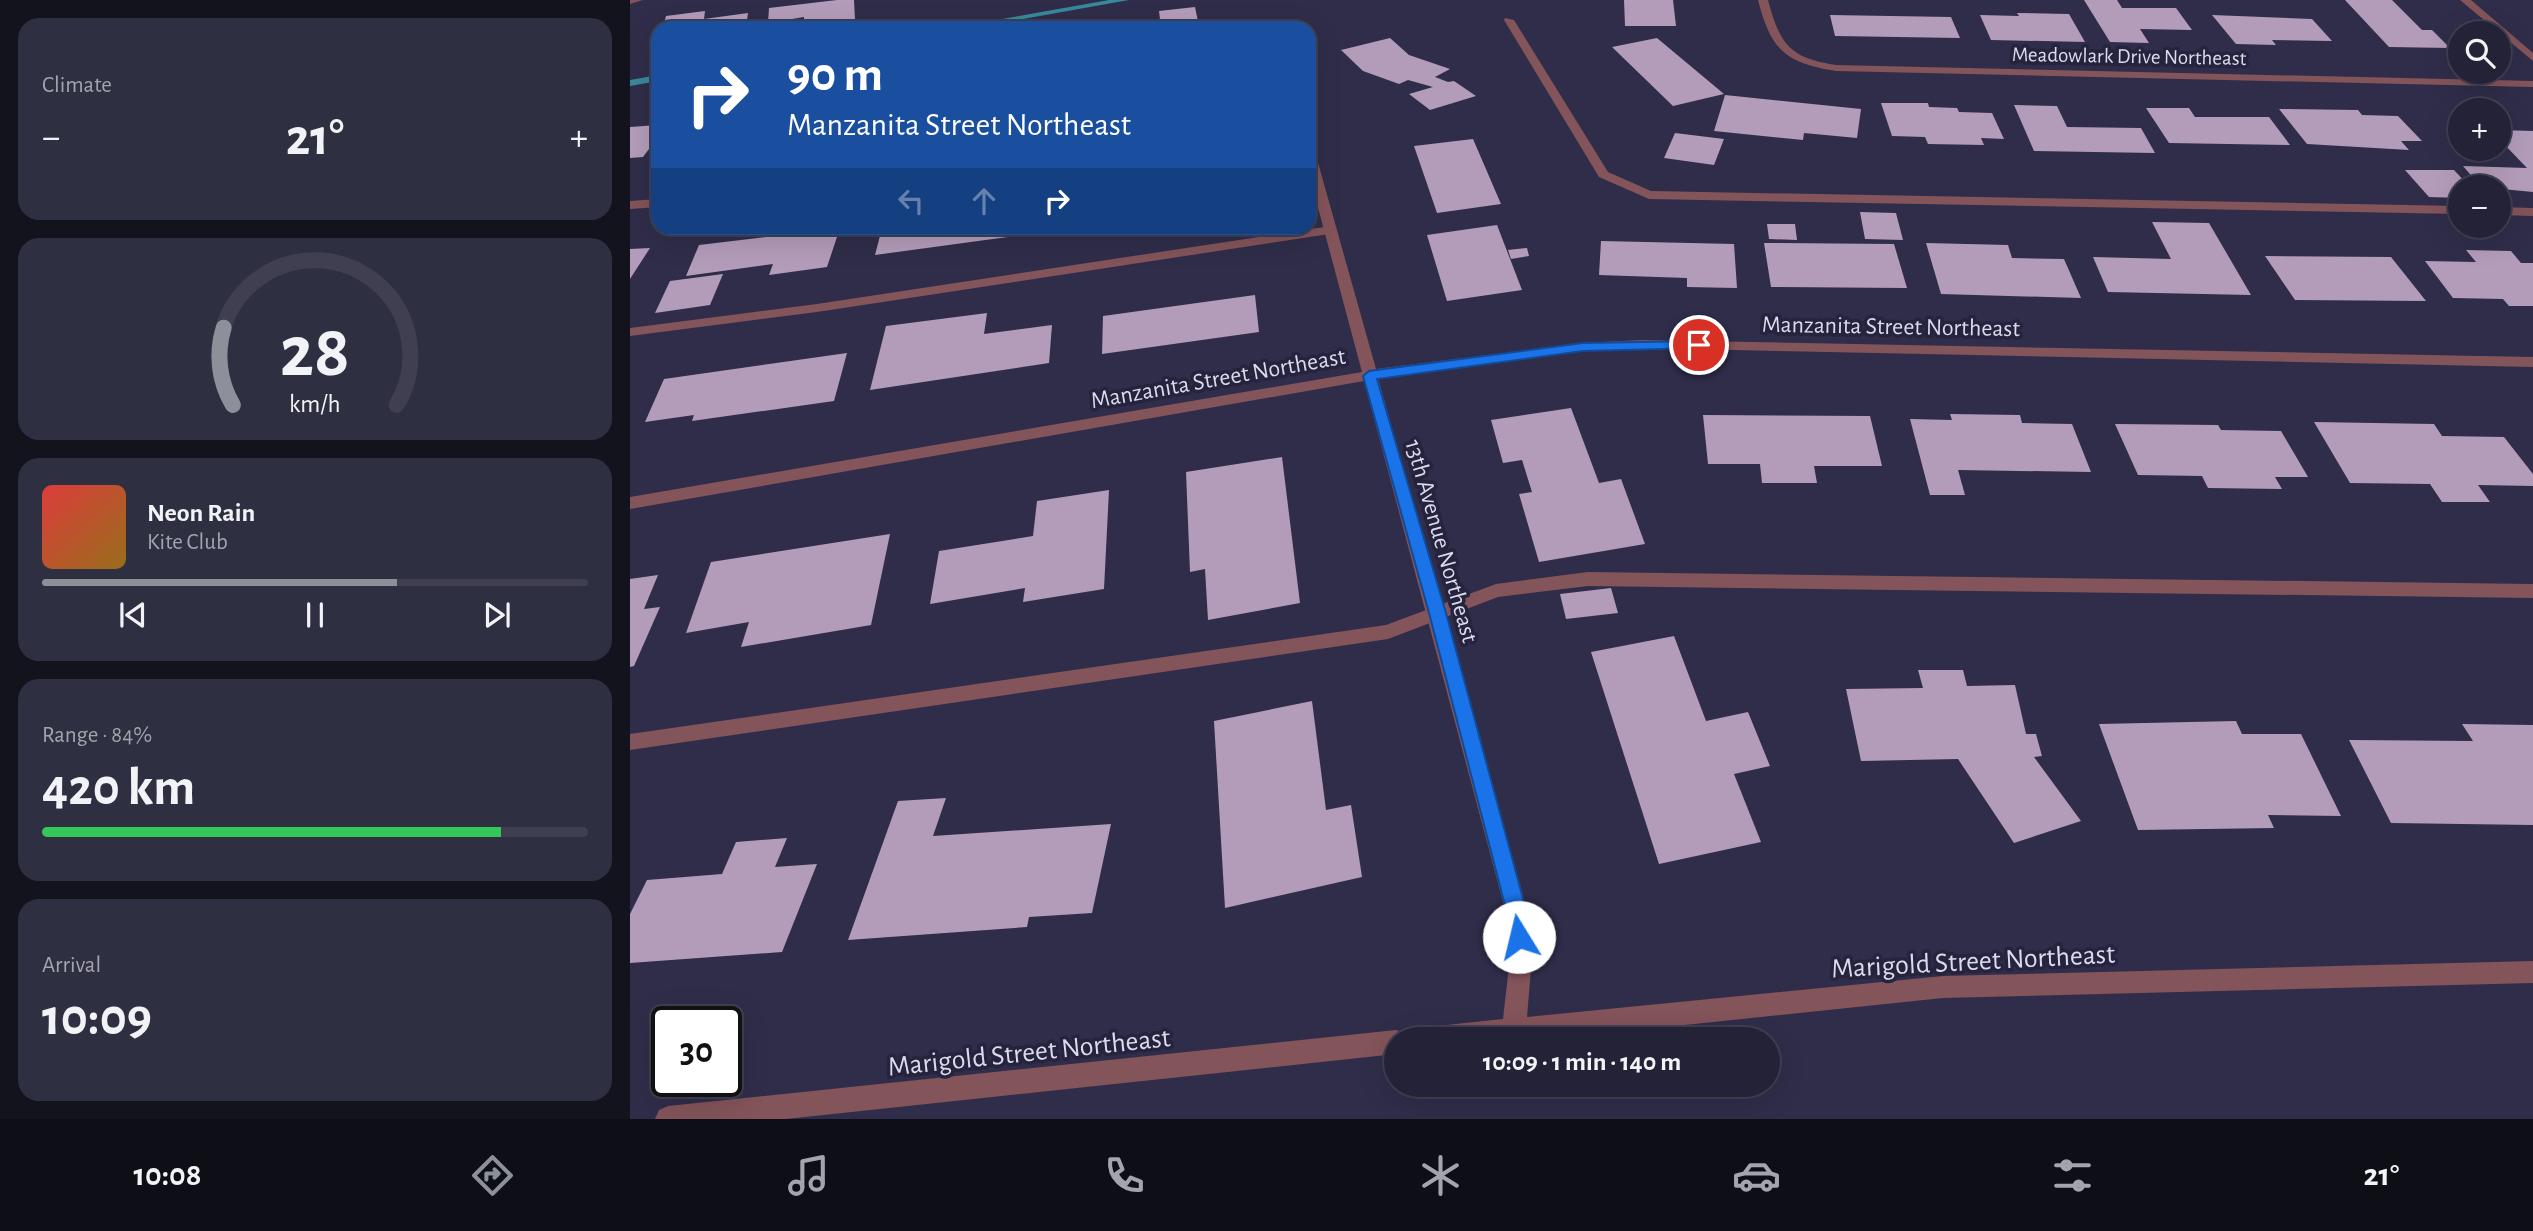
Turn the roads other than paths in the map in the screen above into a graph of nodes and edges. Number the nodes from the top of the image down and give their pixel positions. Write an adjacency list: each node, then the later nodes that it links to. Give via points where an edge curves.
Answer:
1 (638, 0): 4 (street)
2 (1763, 0): 7 (street, Meadowlark Drive Northeast, via 1782,51 1834,68)
3 (2465, 0): 6 (street)
4 (630, 1)
5 (1509, 20): 11 (street, via 1603,174 1649,195)
6 (2533, 58)
7 (2533, 83)
8 (1316, 177): 14 (street, 13th Avenue Northeast)
9 (651, 203): 10 (street)
10 (630, 205)
11 (2448, 210)
12 (2511, 211): 13 (street)
13 (2533, 212)
14 (1331, 230): 15 (street); 19 (street, 13th Avenue Northeast)
15 (1316, 232)
16 (1298, 235): 17 (street)
17 (630, 332)
18 (2533, 362): 19 (street, Manzanita Street Northeast, via 1643,344 1583,347)
19 (1369, 376): 20 (street, Manzanita Street Northeast); 22 (street, 13th Avenue Northeast)
20 (630, 503)
21 (2533, 591): 22 (street, via 1588,579 1496,591)
22 (1437, 613): 23 (street, via 1388,632); 25 (street, 13th Avenue Northeast, via 1518,917 1521,957)
23 (630, 742)
24 (2533, 972): 26 (street, Marigold Street Northeast, via 1943,987)
25 (1514, 1027)
26 (1524, 1027)
27 (1384, 1043): 28 (street, Marigold Street Northeast)
28 (668, 1119)

